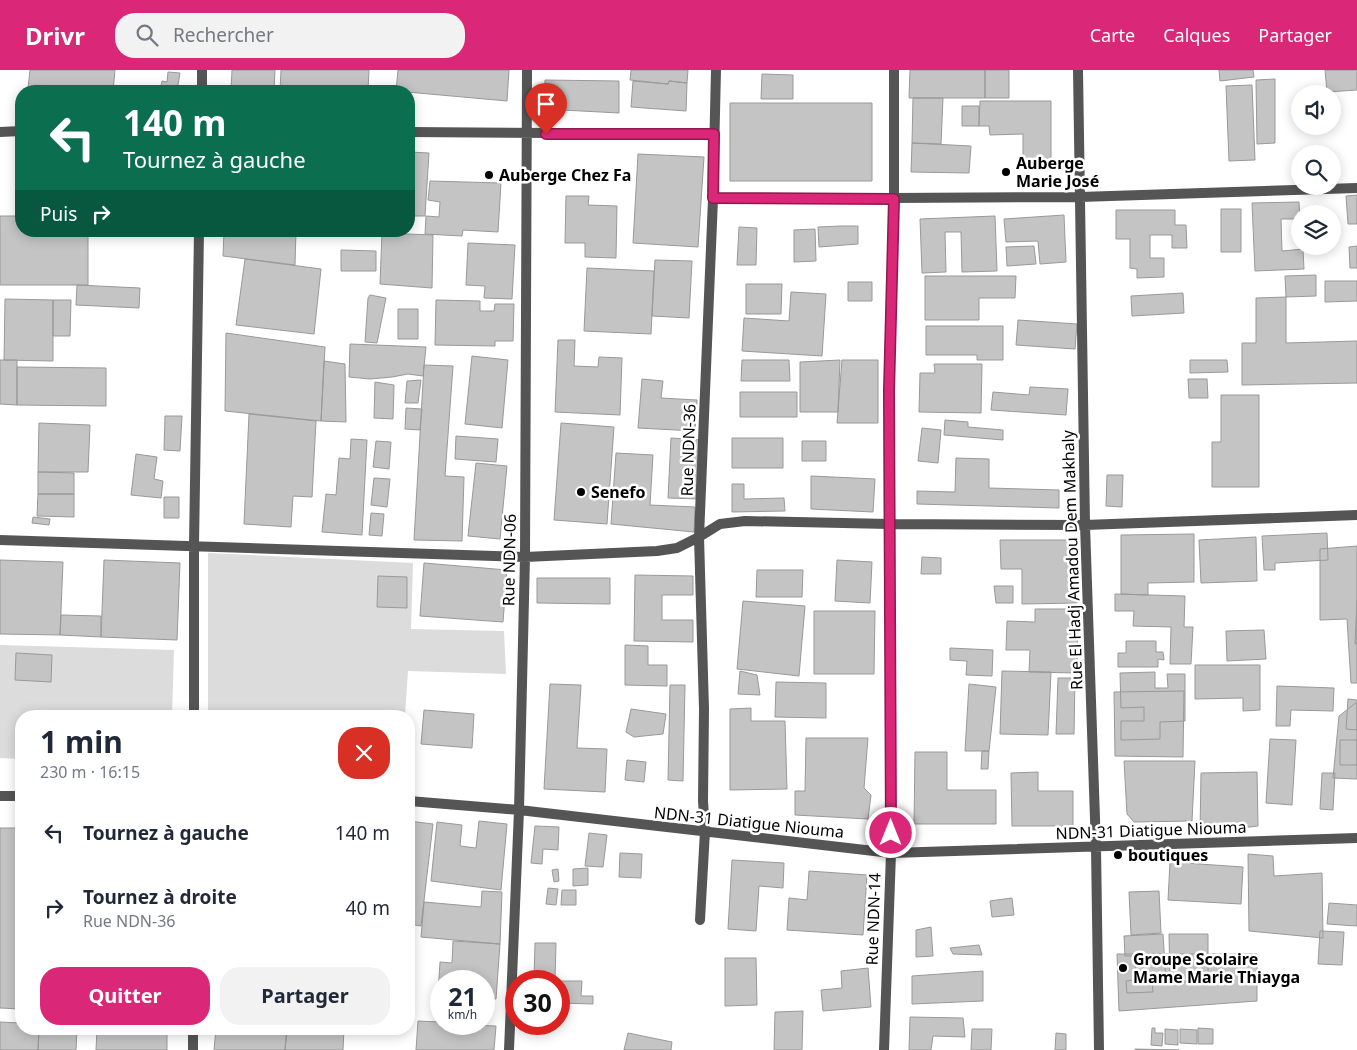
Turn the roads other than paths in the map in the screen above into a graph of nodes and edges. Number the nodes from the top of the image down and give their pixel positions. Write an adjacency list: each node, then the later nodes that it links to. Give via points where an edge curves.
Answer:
1 (202, 70): 6 (street)
2 (527, 70): 10 (street, Rue NDN-06)
3 (716, 70): 11 (street, Rue NDN-36)
4 (894, 70): 15 (street, Rue NDN-14)
5 (1078, 70): 14 (street, Rue El Hadj Amadou Dem Makhaly)
6 (202, 85)
7 (15, 131): 8 (street)
8 (0, 132)
9 (415, 132): 10 (street)
10 (527, 133): 11 (street); 23 (street, Rue NDN-06)
11 (714, 134): 13 (street, Rue NDN-36)
12 (1357, 188): 14 (street)
13 (713, 198): 15 (street); 20 (street, Rue NDN-36)
14 (1080, 198): 15 (street); 19 (street, Rue El Hadj Amadou Dem Makhaly)
15 (894, 199): 18 (street, Rue NDN-14)
16 (199, 237): 22 (street)
17 (1357, 515): 19 (street)
18 (889, 524): 19 (street); 20 (street, via 745,521 720,524); 32 (street, Rue NDN-14)
19 (1085, 525): 31 (street, Rue El Hadj Amadou Dem Makhaly)
20 (699, 537): 23 (street, via 676,548 657,551); 29 (street, Rue NDN-36)
21 (0, 540): 22 (street)
22 (194, 545): 23 (street); 24 (street)
23 (525, 557): 28 (street, Rue NDN-06)
24 (194, 710)
25 (0, 796): 26 (street)
26 (15, 796)
27 (415, 801): 28 (street, NDN-31 Diatigue Niouma)
28 (519, 810): 29 (street, NDN-31 Diatigue Niouma); 36 (street, Rue NDN-06)
29 (705, 831): 32 (street, NDN-31 Diatigue Niouma); 33 (street, Rue NDN-36)
30 (1357, 838): 31 (street, NDN-31 Diatigue Niouma)
31 (1096, 848): 32 (street, NDN-31 Diatigue Niouma); 38 (street, Rue El Hadj Amadou Dem Makhaly)
32 (891, 853): 37 (street, Rue NDN-14)
33 (700, 920)
34 (193, 1035): 35 (street)
35 (193, 1050)
36 (509, 1050)
37 (884, 1050)
38 (1099, 1050)

